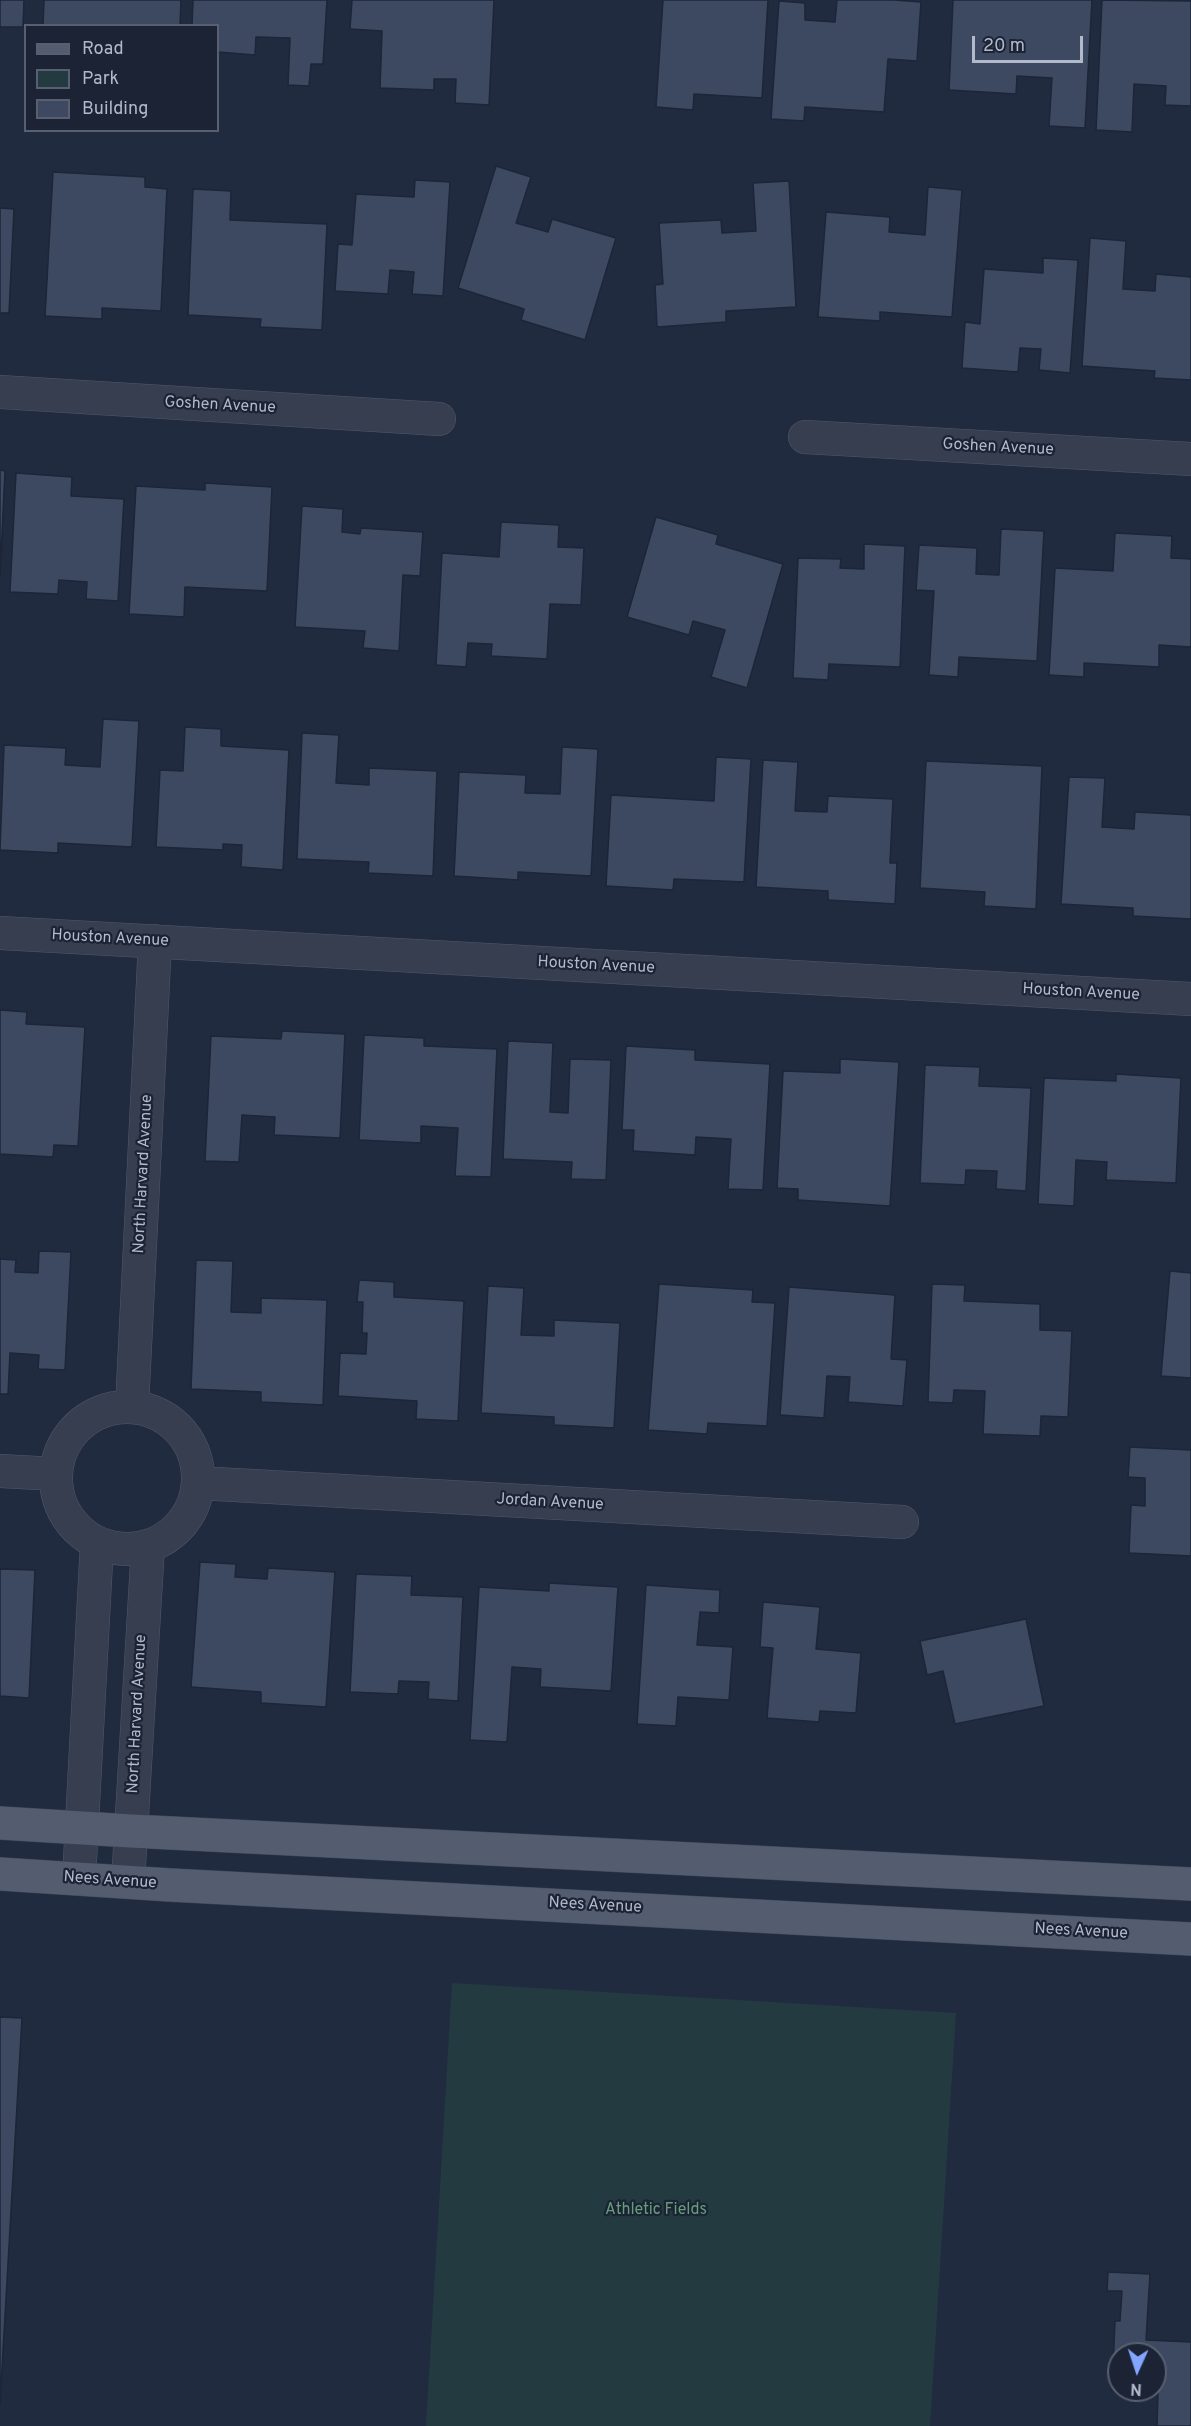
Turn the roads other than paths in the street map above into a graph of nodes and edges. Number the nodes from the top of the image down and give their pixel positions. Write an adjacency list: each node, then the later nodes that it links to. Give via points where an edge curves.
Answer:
1 (0, 392): 2 (street, Goshen Avenue)
2 (439, 419)
3 (805, 437): 4 (street, Goshen Avenue)
4 (1191, 459)
5 (0, 933): 6 (street, Houston Avenue)
6 (155, 941): 7 (street, Houston Avenue); 8 (street, North Harvard Avenue)
7 (1191, 999)
8 (132, 1407): 10 (street, via 105,1411 80,1425 63,1447); 11 (street, via 159,1415 181,1432 197,1465)
9 (0, 1471): 10 (street)
10 (56, 1473): 13 (street, via 58,1495 66,1514 80,1531)
11 (198, 1483): 12 (street, Jordan Avenue); 14 (street, via 193,1504 182,1522)
12 (902, 1522)
13 (98, 1543): 14 (street, via 114,1548); 16 (street)
14 (148, 1546): 17 (street, North Harvard Avenue)
15 (0, 1822): 16 (main road)
16 (82, 1828): 17 (main road); 19 (street)
17 (131, 1831): 20 (street, North Harvard Avenue); 21 (main road)
18 (0, 1874): 19 (main road, Nees Avenue)
19 (79, 1879): 20 (main road, Nees Avenue)
20 (128, 1882): 22 (main road, Nees Avenue)
21 (1191, 1884)
22 (1191, 1939)

